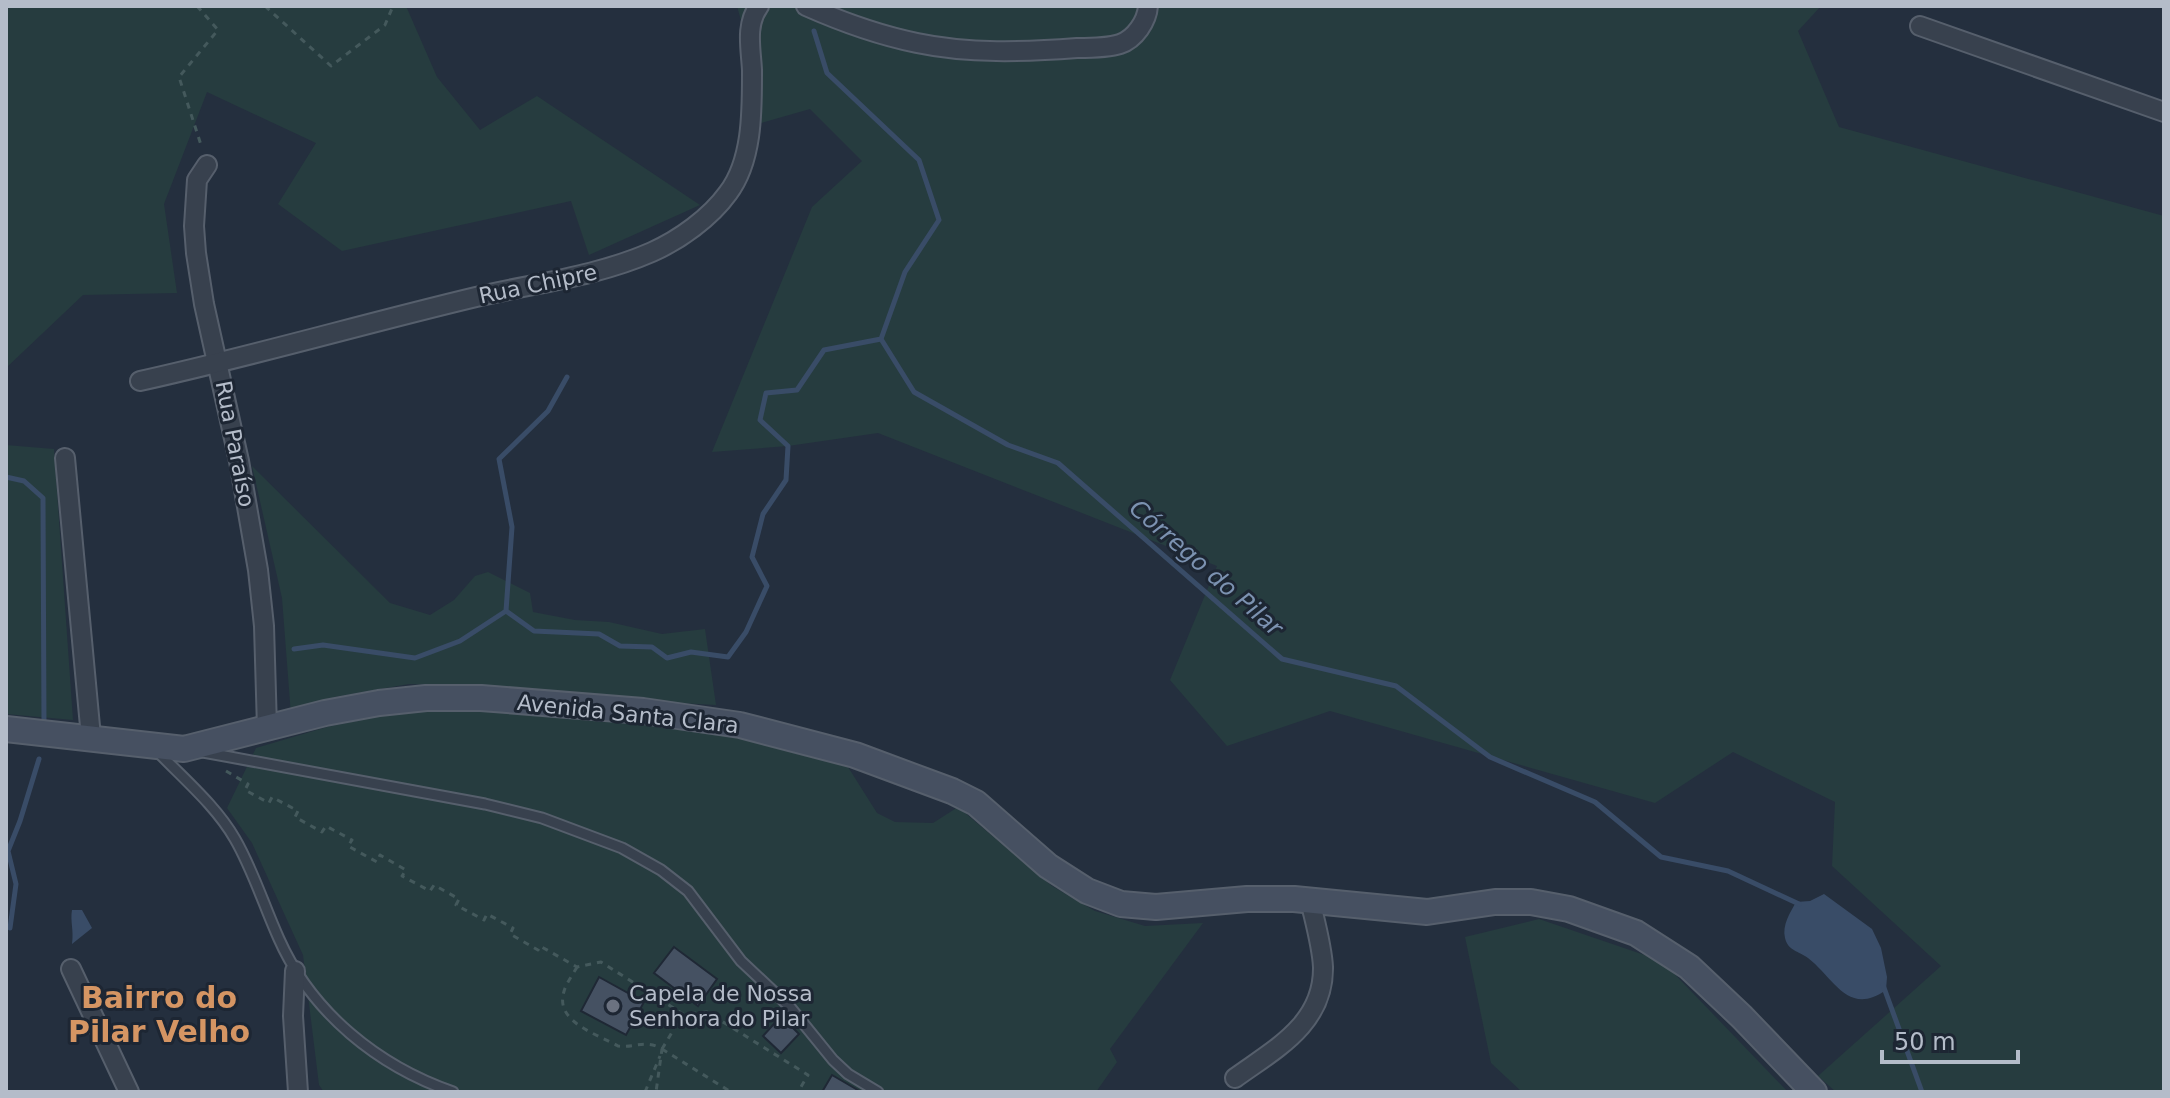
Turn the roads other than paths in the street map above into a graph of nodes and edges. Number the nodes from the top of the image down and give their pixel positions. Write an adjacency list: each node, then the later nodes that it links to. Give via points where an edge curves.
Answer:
1 (759, 6): 7 (street, Rua Chipre, via 750,32 752,96 741,169 728,193 686,232 653,252 585,275 479,296)
2 (806, 6): 3 (street, via 855,28 914,42 1003,51 1121,44 1136,34)
3 (1148, 6)
4 (1920, 26): 5 (street)
5 (2164, 112)
6 (207, 165): 7 (street, Rua Paraíso, via 197,180 194,226 204,304)
7 (219, 363): 8 (street, Rua Chipre); 10 (street, Rua Paraíso, via 258,570)
8 (140, 381)
9 (65, 458): 12 (street)
10 (267, 728): 14 (street, Avenida Santa Clara); 15 (street, Avenida Santa Clara, via 426,698 643,711 740,725 855,755 952,791 976,803 1048,866 1087,891 1121,904)
11 (6, 729): 12 (street, Avenida Santa Clara)
12 (91, 737): 13 (street, Avenida Santa Clara)
13 (154, 747): 14 (street, Avenida Santa Clara); 17 (lane, via 234,838)
14 (184, 749): 22 (lane, via 485,804 542,818 622,848 688,891 732,952 790,1007 833,1060)
15 (1310, 900): 18 (street, via 1323,966 1321,992 1311,1017); 23 (street, Avenida Santa Clara, via 1427,912 1531,902 1569,909 1636,933 1689,967)
16 (71, 969): 19 (street)
17 (295, 971): 20 (street); 21 (lane, via 368,1051 423,1082)
18 (1235, 1078)
19 (129, 1092)
20 (298, 1092)
21 (453, 1092)
22 (878, 1092)
23 (1814, 1092)

